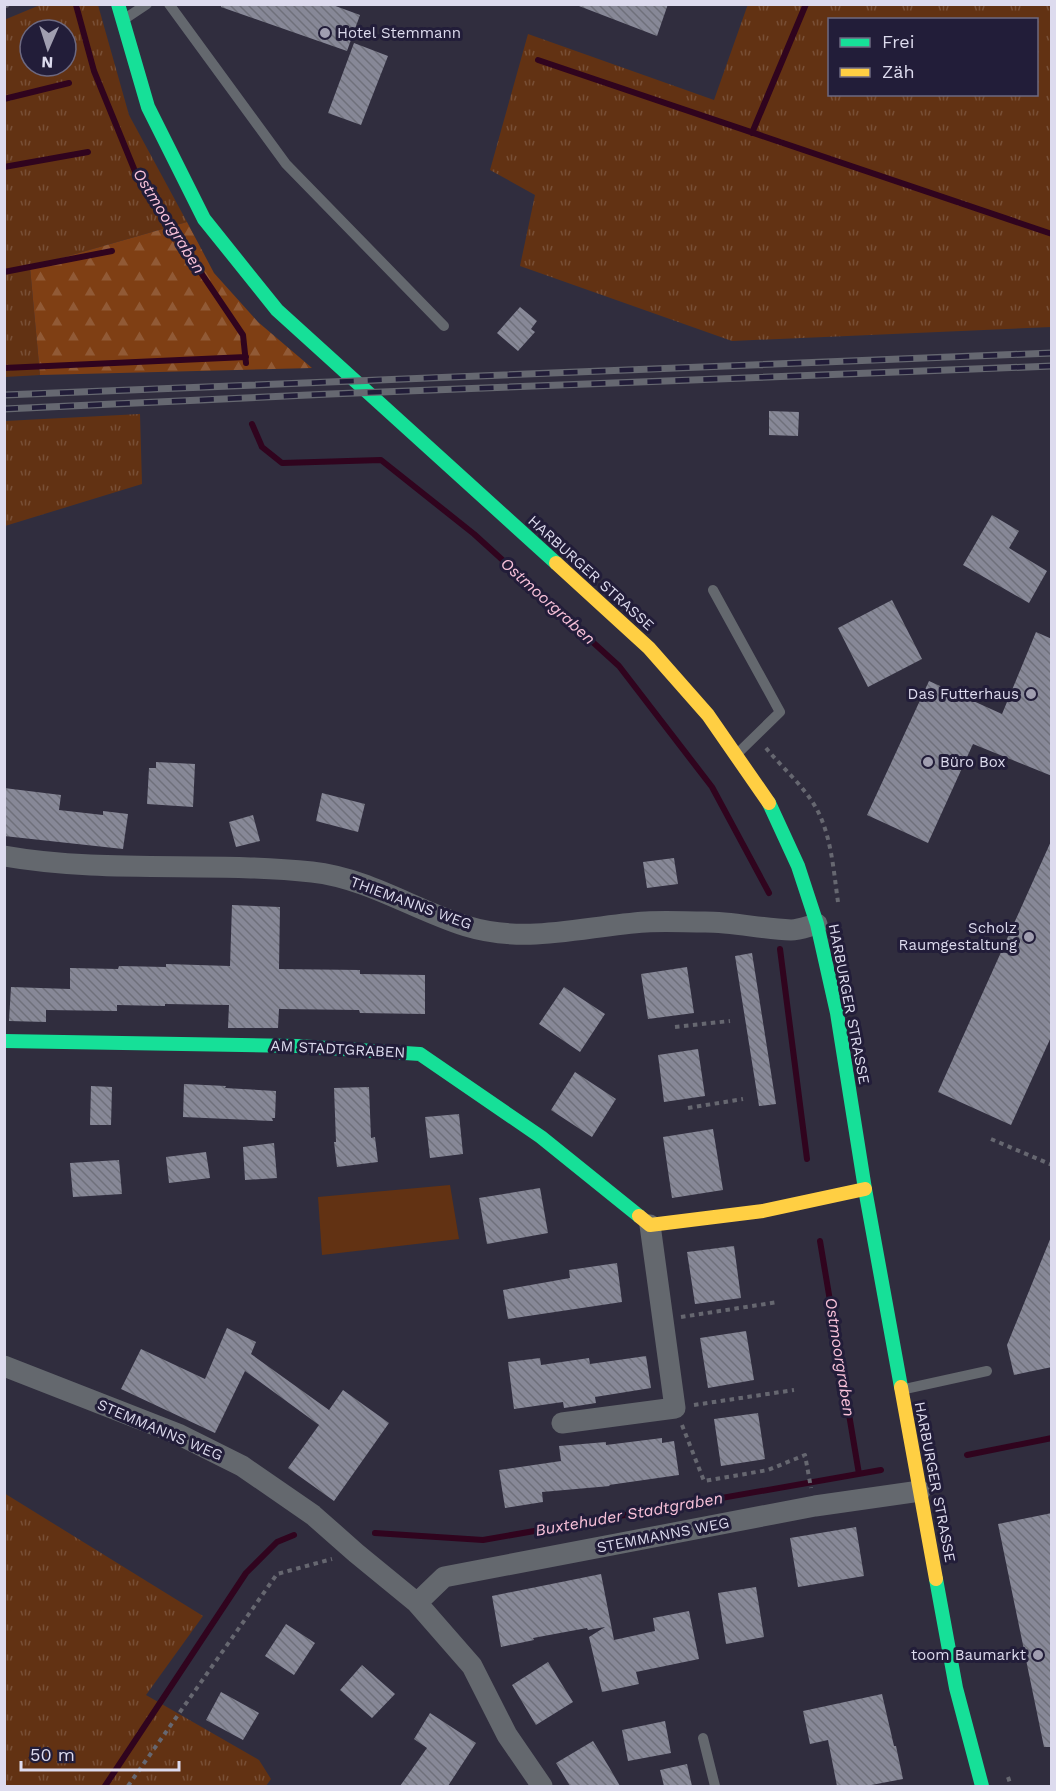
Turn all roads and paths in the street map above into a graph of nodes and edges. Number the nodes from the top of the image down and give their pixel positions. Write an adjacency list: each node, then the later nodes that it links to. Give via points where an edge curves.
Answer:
1 (11, 4): 5 (path)
2 (118, 4): 6 (street, HARBURGER STRASSE)
3 (147, 4): 6 (lane)
4 (169, 4): 7 (lane, via 286,164)
5 (4, 8)
6 (123, 20): 10 (street, HARBURGER STRASSE, via 148,106 204,219 277,310 649,648 708,715)
7 (444, 326)
8 (713, 590): 9 (lane, via 780,712)
9 (756, 735): 10 (lane); 12 (path, via 804,791 821,818)
10 (735, 755): 13 (street, HARBURGER STRASSE, via 772,808 798,866)
11 (4, 856): 13 (street, THIEMANNS WEG, via 91,865 314,872 341,877 467,926 515,935 645,922 708,921 793,930)
12 (839, 905)
13 (817, 924): 21 (street, HARBURGER STRASSE, via 837,1013)
14 (730, 1021): 15 (path)
15 (675, 1027)
16 (4, 1041): 22 (street, AM STADTGRABEN, via 297,1046 420,1054 541,1137)
17 (743, 1098): 18 (path)
18 (688, 1108)
19 (991, 1139): 20 (path)
20 (1052, 1165)
21 (865, 1189): 22 (street, via 763,1211); 27 (street, HARBURGER STRASSE)
22 (650, 1225): 24 (street)
23 (778, 1302): 24 (path)
24 (663, 1320): 29 (street)
25 (4, 1366): 33 (street, STEMMANNS WEG, via 178,1434 242,1466 314,1515)
26 (987, 1371): 27 (lane)
27 (901, 1389): 31 (street, HARBURGER STRASSE)
28 (794, 1390): 29 (path)
29 (675, 1408): 30 (street); 32 (path, via 704,1481 768,1470 805,1455)
30 (562, 1423)
31 (920, 1491): 32 (street, STEMMANNS WEG); 40 (street, HARBURGER STRASSE, via 956,1688)
32 (815, 1506): 34 (street, STEMMANNS WEG, via 444,1577)
33 (356, 1553): 34 (street, STEMMANNS WEG); 37 (path, via 277,1574)
34 (417, 1603): 38 (street, STEMMANNS WEG, via 472,1666 507,1735)
35 (703, 1737): 39 (lane)
36 (1005, 1769): 41 (path)
37 (128, 1786)
38 (542, 1786)
39 (715, 1786)
40 (982, 1786)
41 (1011, 1786)

